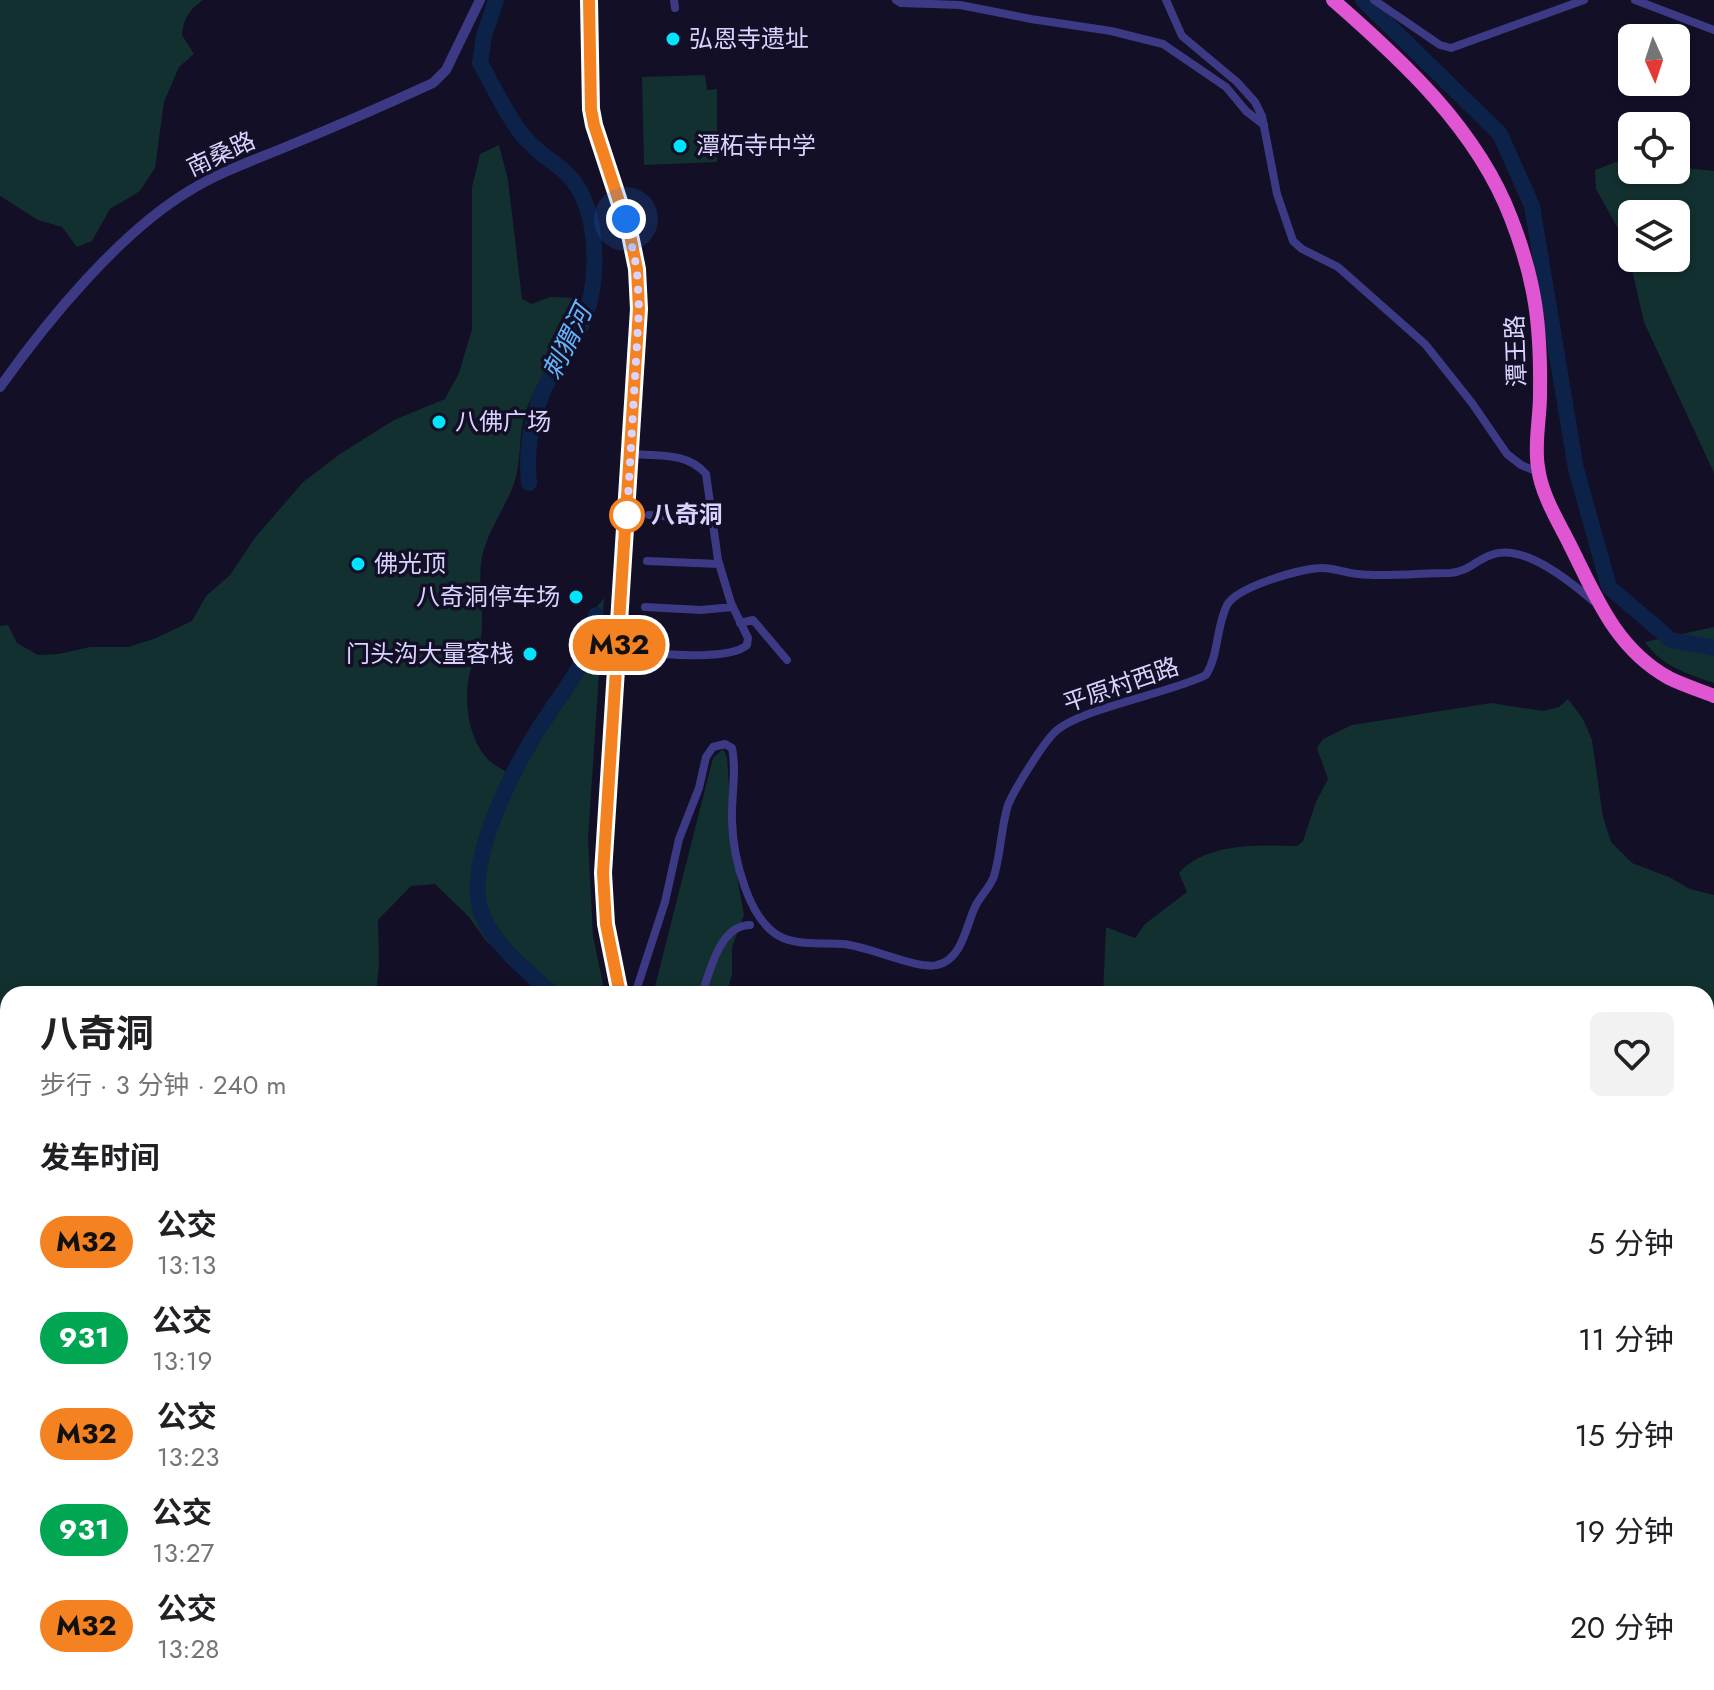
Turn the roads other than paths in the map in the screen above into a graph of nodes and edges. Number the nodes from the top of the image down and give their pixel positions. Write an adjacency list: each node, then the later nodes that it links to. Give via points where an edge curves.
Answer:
1 (480, 0): 11 (street, 南桑路, via 446,70 433,83 188,191 139,228 72,296)
2 (589, 0): 12 (main road, via 591,109 626,219 638,279)
3 (896, 0): 10 (street, via 960,5 1163,44 1226,87)
4 (1166, 0): 10 (street, via 1182,36 1237,82 1255,102)
5 (1333, 0): 13 (highway, 潭王路, via 1384,44 1462,130 1511,217 1538,311)
6 (1374, 0): 7 (street, via 1451,48)
7 (1584, 0)
8 (1635, 0): 9 (street)
9 (1714, 30)
10 (1265, 126): 13 (street, via 1277,194 1293,241 1338,267 1425,344 1507,454)
11 (0, 387)
12 (631, 454): 15 (street, via 697,463 710,489); 22 (main road)
13 (1538, 472): 18 (highway, 潭王路)
14 (649, 515): 15 (street)
15 (711, 520): 17 (street)
16 (647, 561): 17 (street)
17 (719, 564): 20 (street)
18 (1598, 604): 24 (highway, 潭王路, via 1610,625 1650,666); 27 (street, 平原村西路, via 1548,567 1501,553 1450,573 1306,570 1234,596 1206,675 1053,733 1011,798 987,890 957,950 937,966 858,945 787,940 764,924 745,886 737,854 732,748 713,747 679,839)
19 (645, 607): 20 (street)
20 (733, 607): 21 (street)
21 (740, 623): 22 (street, via 747,645 723,655); 23 (street, via 753,620)
22 (619, 651): 26 (main road, via 603,896)
23 (787, 660)
24 (1714, 696)
25 (750, 925): 28 (street, via 731,932 722,943)
26 (619, 986)
27 (638, 986)
28 (705, 986)

